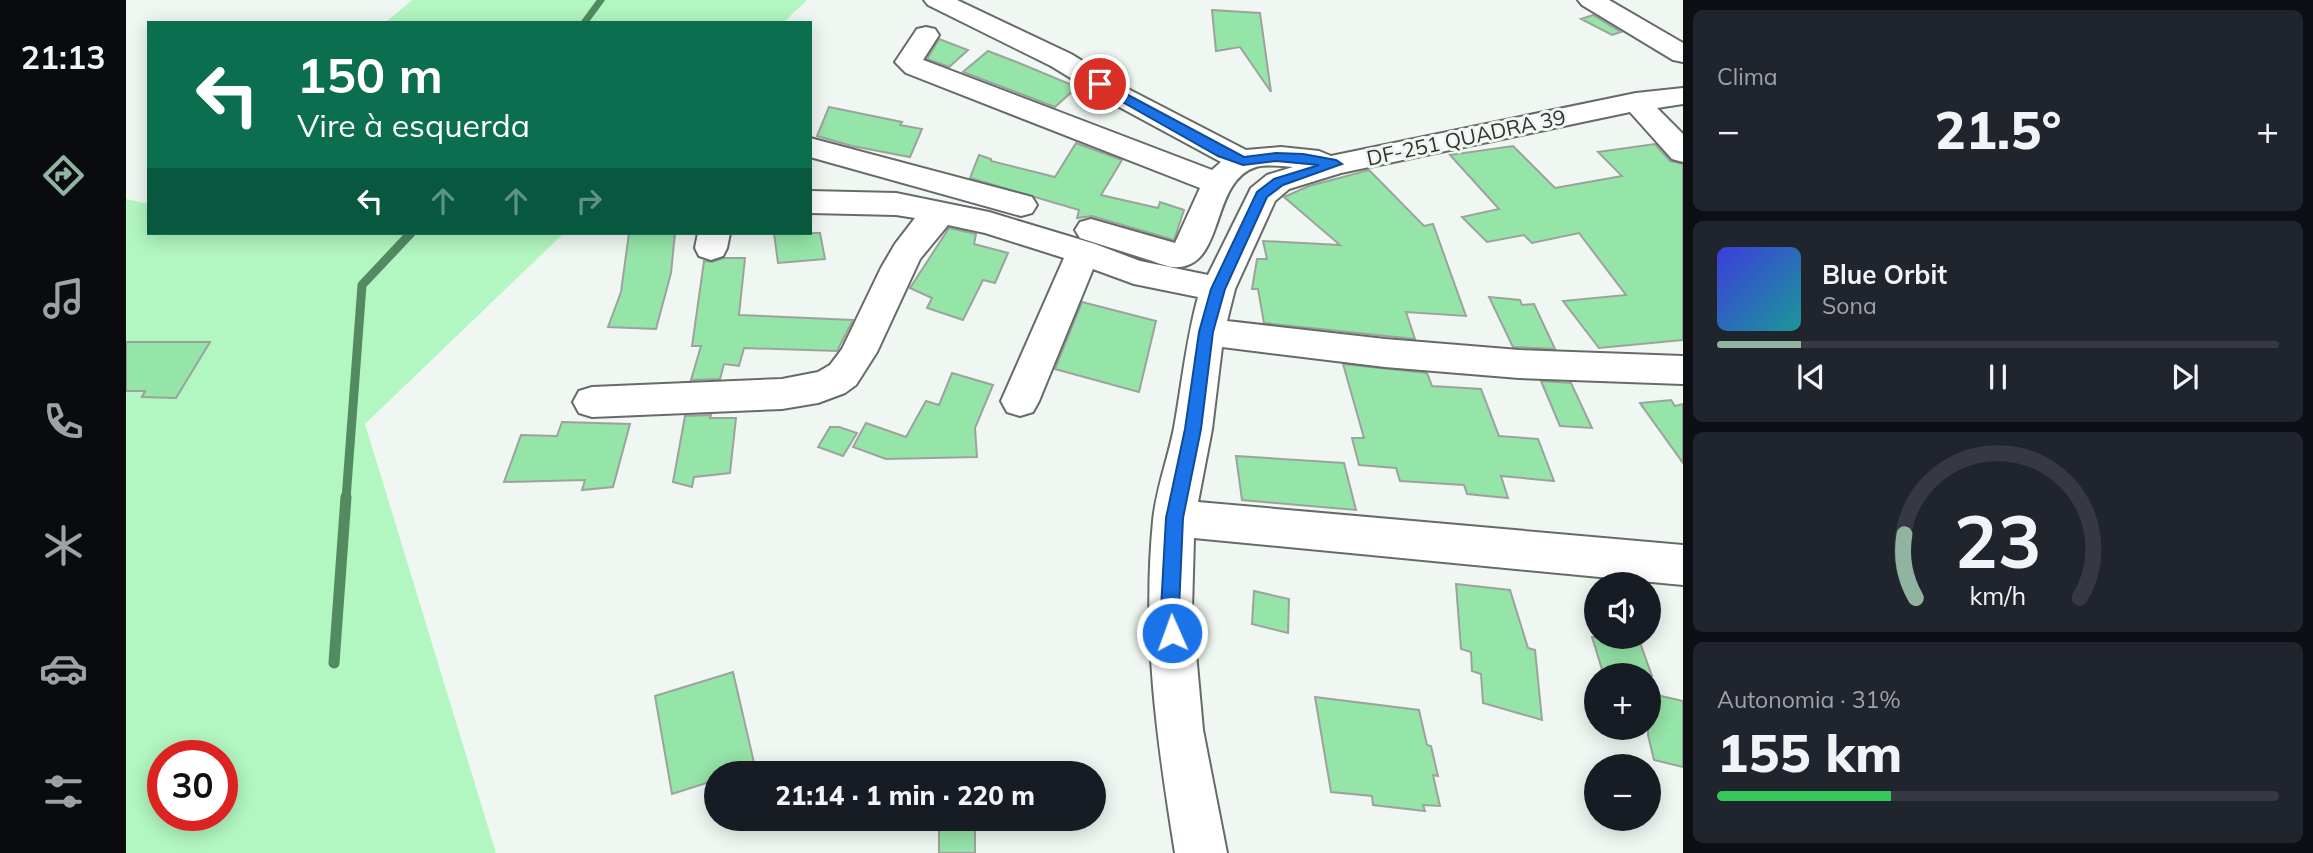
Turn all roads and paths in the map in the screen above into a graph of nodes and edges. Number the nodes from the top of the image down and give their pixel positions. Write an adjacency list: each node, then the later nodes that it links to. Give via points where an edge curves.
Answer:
1 (937, 0): 9 (street, via 1061,61)
2 (1591, 0): 4 (street)
3 (926, 36): 11 (street, via 909,62 916,67)
4 (1683, 54)
5 (1683, 96): 6 (street, DF-251 QUADRA 39)
6 (1636, 102): 8 (street); 10 (street, DF-251 QUADRA 39)
7 (812, 148): 11 (street, via 1007,201 1172,255 1184,254 1194,246 1199,224)
8 (1683, 152)
9 (1243, 161): 10 (street, via 1276,157); 11 (street)
10 (1336, 164): 15 (street, DF-251 QUADRA 39, via 1278,182 1262,195)
11 (1219, 184)
12 (812, 202): 13 (street, via 896,204)
13 (942, 213): 14 (street); 19 (street, via 912,242 855,358 839,378 811,391 782,394)
14 (1083, 252): 15 (street, via 1134,272); 18 (street)
15 (1218, 289): 16 (street, DF-251 QUADRA 39)
16 (1206, 332): 17 (street, via 1506,363); 20 (street, DF-251 QUADRA 39, via 1193,429)
17 (1683, 370)
18 (1020, 401)
19 (592, 402)
20 (1174, 518): 21 (street); 22 (street, DF-251 QUADRA 39, via 1170,609 1180,730)
21 (1683, 565)
22 (1201, 853)

